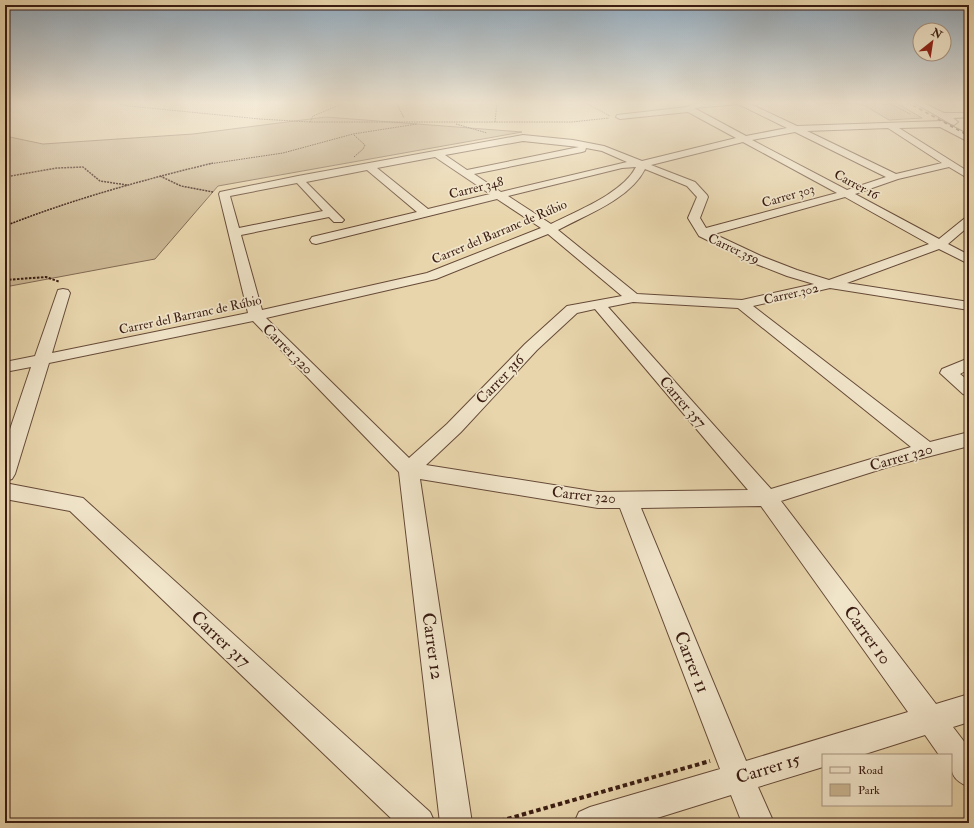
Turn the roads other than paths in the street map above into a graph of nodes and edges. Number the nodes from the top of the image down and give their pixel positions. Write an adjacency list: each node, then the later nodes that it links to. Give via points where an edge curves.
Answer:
1 (510, 141): 8 (street, Carrer 359)
2 (549, 141): 7 (street, Carrer 359)
3 (736, 141): 9 (street)
4 (746, 141): 16 (street, Carrer 16)
5 (820, 141): 14 (street)
6 (913, 141): 10 (street)
7 (591, 147): 9 (street, Carrer 359, via 604,149); 12 (street)
8 (438, 155): 11 (street, Carrer 359); 12 (street)
9 (642, 164): 17 (street, Carrer 348, via 622,165); 21 (street, Carrer del Barranc de Rúbio, via 637,174 614,196); 24 (street, Carrer 359, via 691,184 703,197 694,218)
10 (950, 164): 13 (street); 14 (street, Carrer 303)
11 (369, 167): 15 (street, Carrer 359); 19 (street)
12 (467, 173): 17 (street)
13 (969, 176)
14 (895, 177): 16 (street, Carrer 303)
15 (298, 179): 18 (street); 23 (street, Carrer 359, via 224,194)
16 (845, 194): 24 (street, Carrer 303); 26 (street, Carrer 16)
17 (499, 195): 19 (street, Carrer 348); 21 (street)
18 (331, 213): 22 (street); 23 (street)
19 (426, 213): 22 (street, Carrer 348)
20 (969, 220): 26 (street, Carrer 302)
21 (550, 229): 30 (street); 34 (street, Carrer del Barranc de Rúbio, via 431,276)
22 (350, 232): 25 (street, Carrer 348)
23 (233, 233): 34 (street)
24 (703, 233): 28 (street, Carrer 359, via 756,259)
25 (316, 240)
26 (940, 244): 27 (street, Carrer 16); 28 (street, Carrer 302)
27 (969, 260)
28 (830, 284): 31 (street, Carrer 302); 33 (street, Carrer 359)
29 (64, 293): 35 (street)
30 (633, 298): 31 (street, Carrer 302); 32 (street, Carrer 302)
31 (742, 304): 41 (street)
32 (599, 306): 42 (street, Carrer 316, via 572,309); 45 (street, Carrer 357)
33 (969, 306)
34 (256, 316): 35 (street, Carrer del Barranc de Rúbio); 42 (street, Carrer 320)
35 (42, 359): 37 (street, Carrer del Barranc de Rúbio); 39 (street)
36 (969, 363): 38 (street, via 948,373)
37 (5, 367)
38 (969, 390)
39 (13, 424): 43 (street)
40 (969, 439): 41 (street, Carrer 320)
41 (927, 450): 45 (street, Carrer 320)
42 (409, 470): 46 (street, Carrer 320, via 598,500); 52 (street, Carrer 12)
43 (5, 474)
44 (5, 491): 51 (street, Carrer 317, via 76,504)
45 (767, 498): 46 (street, Carrer 320); 48 (street, Carrer 10)
46 (627, 500): 50 (street, Carrer 11)
47 (969, 708): 48 (street, Carrer 15)
48 (930, 719): 49 (street, Carrer 10); 50 (street, Carrer 15)
49 (969, 772)
50 (738, 778): 53 (street, Carrer 15); 54 (street, Carrer 11)
51 (419, 823)
52 (456, 823)
53 (590, 823)
54 (758, 823)

